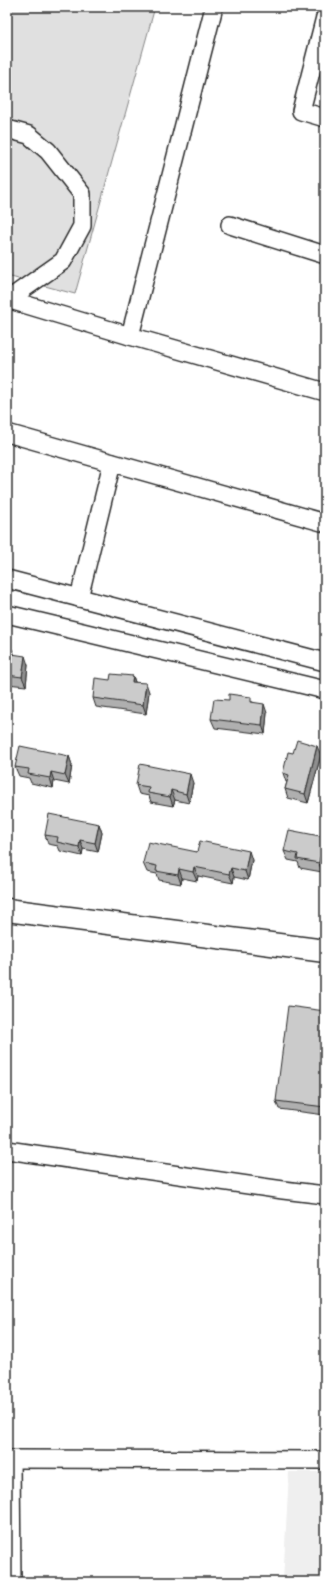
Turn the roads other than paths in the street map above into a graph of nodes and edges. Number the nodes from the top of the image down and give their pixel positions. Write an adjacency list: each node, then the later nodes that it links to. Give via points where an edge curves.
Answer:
1 (214, 7): 8 (street)
2 (325, 17): 3 (street, via 301,110)
3 (325, 118)
4 (7, 130): 7 (street, via 29,135 48,151 82,194 82,226 63,261)
5 (230, 225): 6 (street)
6 (325, 255)
7 (8, 299): 8 (street)
8 (130, 336): 9 (street)
9 (325, 392)
10 (7, 433): 11 (street)
11 (112, 463): 12 (street); 14 (street)
12 (325, 523)
13 (7, 579): 14 (street)
14 (79, 598): 16 (street)
15 (7, 614): 17 (street)
16 (325, 662)
17 (325, 690)
18 (7, 910): 19 (main road)
19 (325, 951)
20 (7, 1150): 21 (street)
21 (283, 1190): 22 (street); 23 (street)
22 (325, 1194)
23 (325, 1203)
24 (9, 1459): 25 (street); 26 (street)
25 (325, 1460)
26 (12, 1582)

